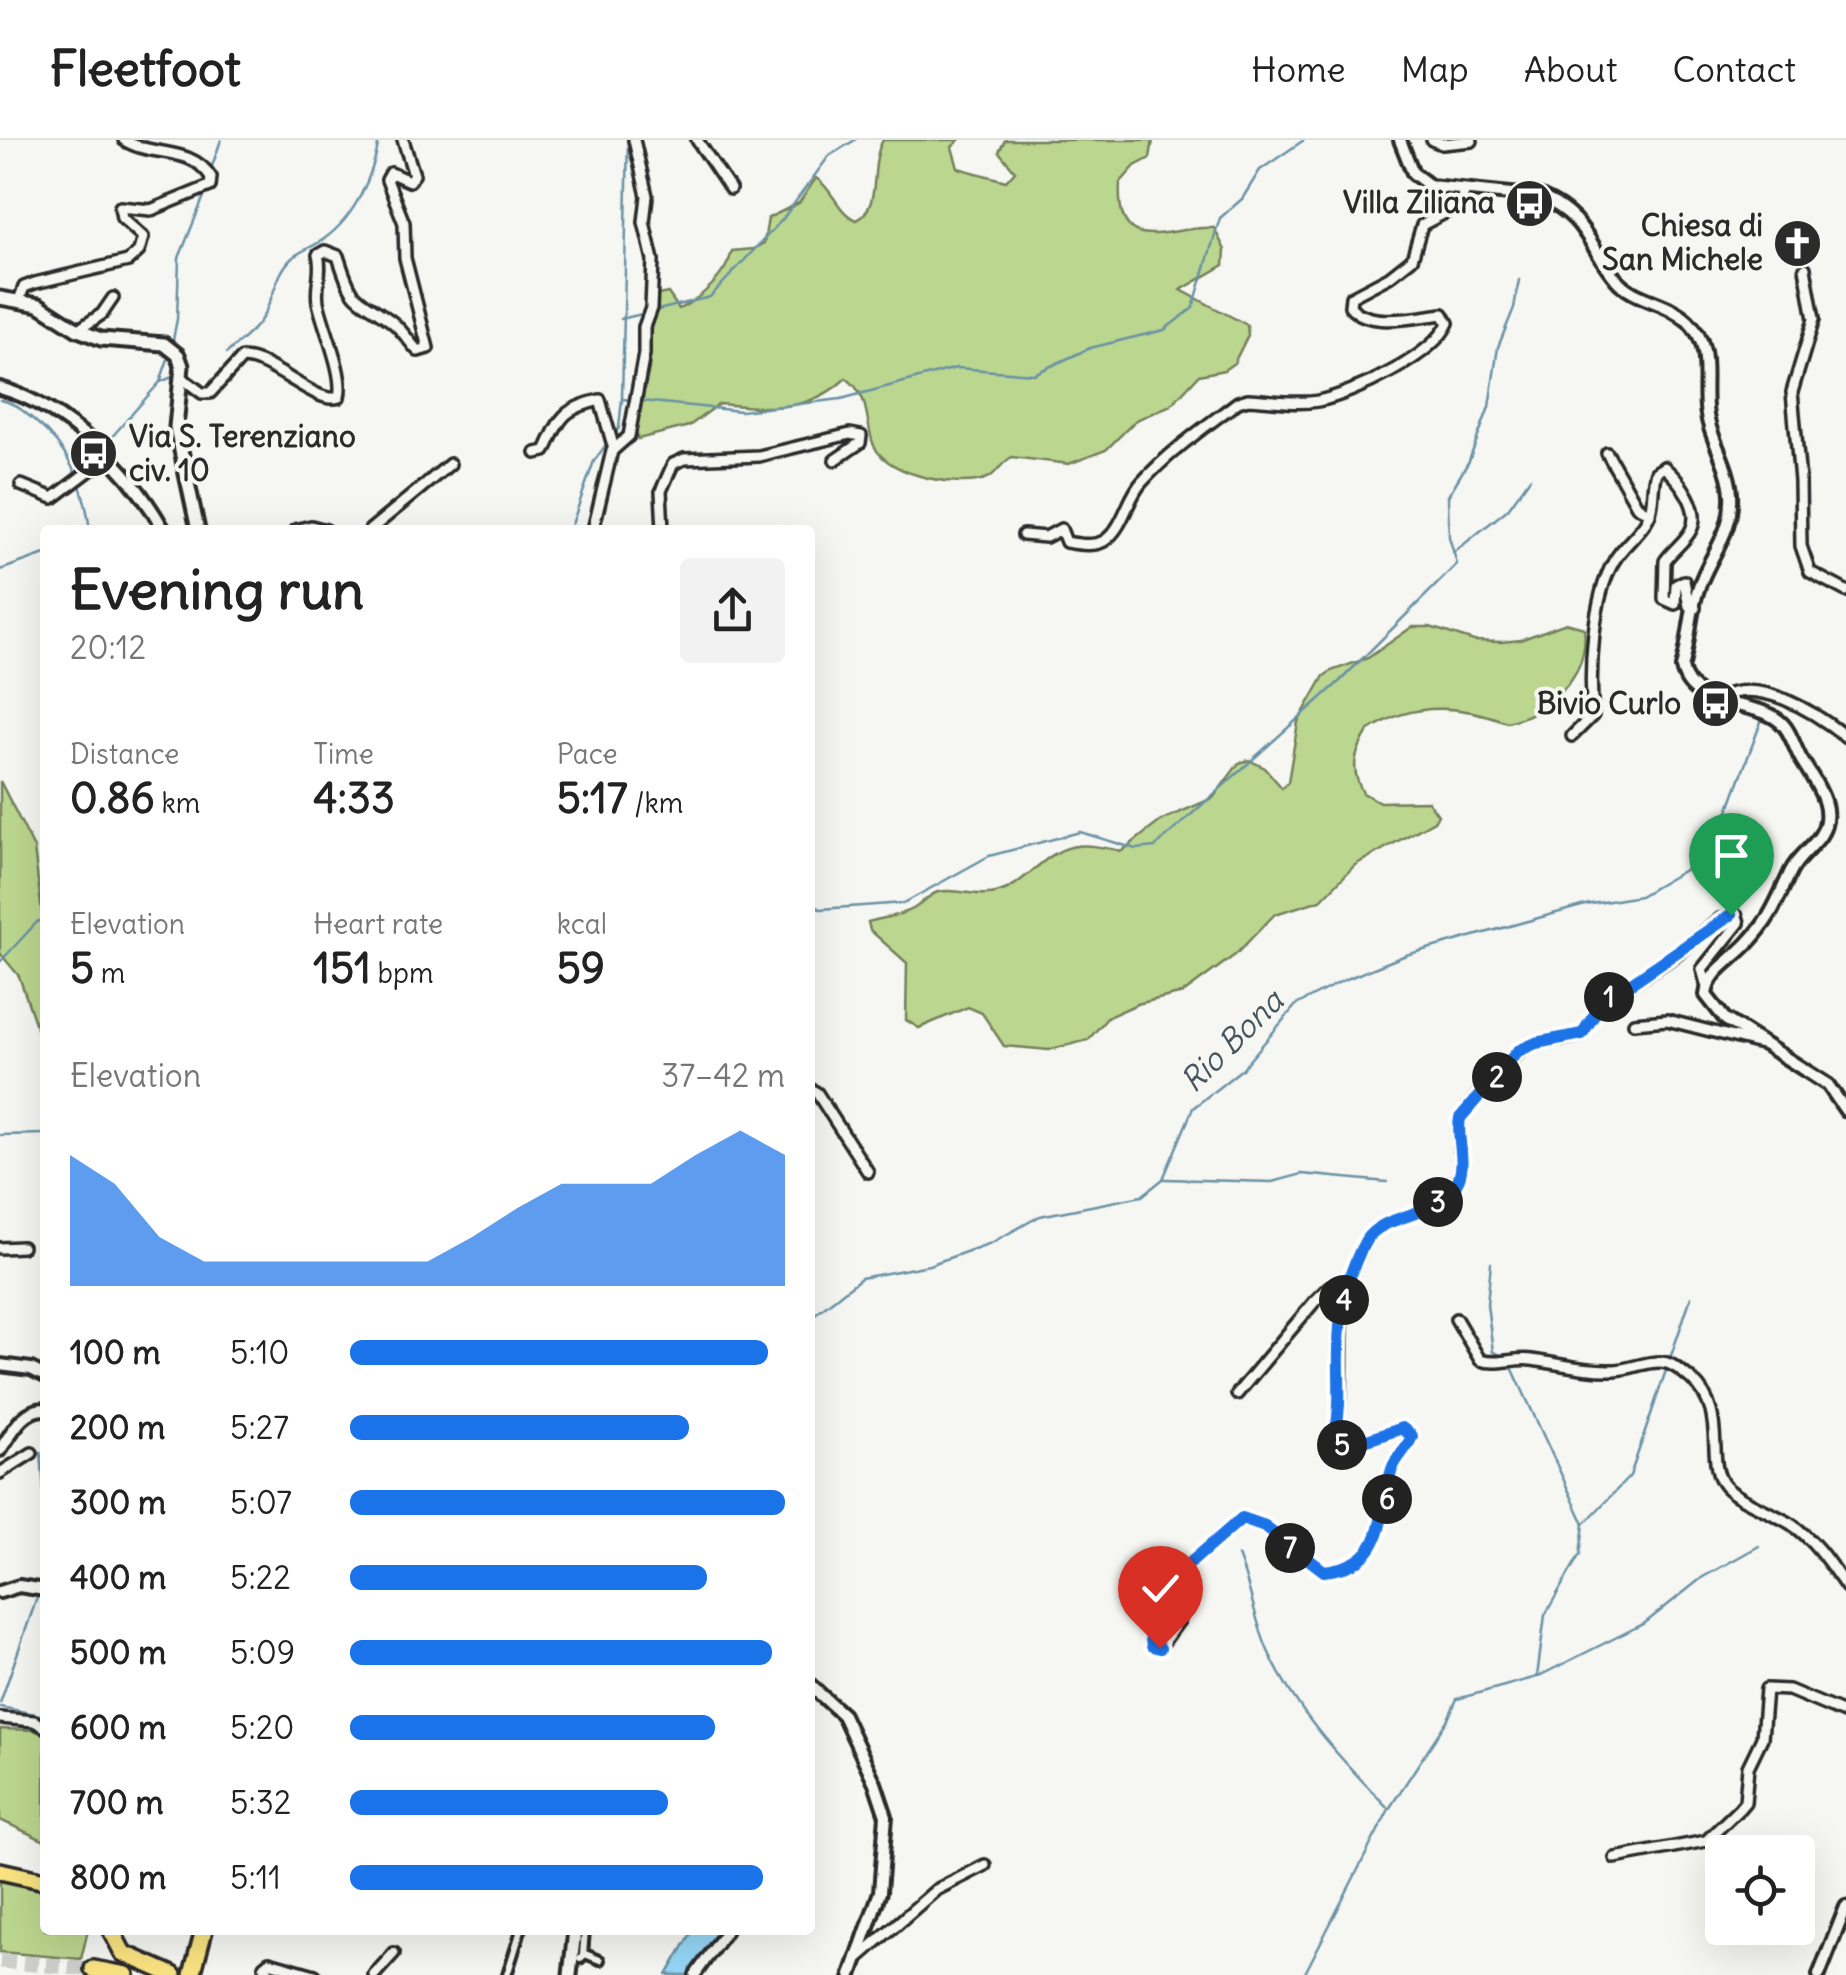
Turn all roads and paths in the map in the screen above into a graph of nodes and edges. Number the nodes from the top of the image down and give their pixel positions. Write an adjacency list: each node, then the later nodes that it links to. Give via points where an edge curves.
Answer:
1 (124, 140): 13 (street, via 187,156 204,166 210,186 151,210 120,208 143,237 139,251 128,261 24,286)
2 (402, 140): 15 (street, via 414,175 409,181 391,172 387,180 404,223 405,258 428,348 418,351 388,319 359,303 338,256 325,250 318,254 317,296 340,378 339,397 325,398 258,358 242,358 210,393)
3 (634, 140): 17 (street, via 646,196 651,308 629,436)
4 (698, 140): 8 (street)
5 (1400, 140): 9 (street, via 1421,181)
6 (1432, 140): 7 (street)
7 (1472, 141)
8 (730, 188)
9 (1465, 192): 30 (street, via 1458,206 1422,225 1412,259 1351,297 1356,314 1368,318 1443,314 1443,335 1416,356 1316,402 1238,402 1138,485 1105,540 1066,542 1061,529 1046,537); 32 (street, via 1522,194 1557,204 1587,230 1615,278 1687,320 1698,336 1708,366 1708,423 1724,457 1732,499 1725,540 1700,581)
10 (1805, 268): 31 (street, via 1814,319 1792,392 1801,546 1810,572)
11 (0, 298): 13 (main road)
12 (113, 298): 14 (street)
13 (19, 300): 14 (main road)
14 (78, 330): 15 (main road, via 171,347)
15 (182, 378): 26 (main road, via 176,428)
16 (0, 388): 20 (street, via 68,423)
17 (614, 449): 18 (street, via 600,400 568,411 545,451); 28 (street)
18 (536, 452)
19 (1606, 453): 24 (street, via 1637,506)
20 (103, 454): 23 (street, via 54,498); 25 (street, via 141,492)
21 (834, 460): 29 (street, via 861,436 759,456 684,459 674,464 661,491)
22 (450, 464): 27 (street)
23 (21, 485)
24 (1650, 514): 32 (street, via 1653,479 1664,468 1676,477 1694,520 1665,561 1664,599 1675,604 1676,585 1684,581); 34 (street, via 1602,582 1593,715)
25 (161, 525)
26 (197, 525)
27 (376, 525)
28 (594, 525)
29 (663, 525)
30 (1023, 535)
31 (1846, 591)
32 (1695, 608): 33 (street, via 1682,668 1695,690)
33 (1717, 700): 35 (street, via 1738,691 1786,700); 36 (street, via 1762,712 1786,728 1821,790 1824,828 1790,872 1772,915)
34 (1572, 736)
35 (1846, 737)
36 (1708, 987): 38 (street, via 1706,995 1725,1019); 44 (street, via 1702,970 1739,923 1737,916 1720,919 1602,1003 1582,1034 1518,1051 1460,1118 1461,1166 1451,1191 1420,1214 1368,1237)
37 (1634, 1023): 38 (street, via 1667,1020)
38 (1767, 1046): 40 (street, via 1828,1085)
39 (815, 1092): 41 (street)
40 (1846, 1111)
41 (868, 1172)
42 (0, 1248): 43 (street)
43 (22, 1248)
44 (1346, 1281): 48 (street, via 1315,1301); 56 (street, via 1338,1349 1342,1410 1335,1434 1343,1446 1402,1428 1412,1436 1392,1466 1370,1553 1324,1571 1265,1526 1242,1518 1151,1597 1152,1646 1160,1648)
45 (1456, 1319): 53 (street, via 1488,1363 1528,1358 1604,1370 1654,1362 1683,1372 1712,1409 1725,1486 1795,1526)
46 (0, 1366): 47 (street)
47 (40, 1374)
48 (1236, 1394)
49 (40, 1409): 50 (street, via 22,1417)
50 (0, 1450)
51 (32, 1453): 52 (street)
52 (0, 1472)
53 (1846, 1587)
54 (40, 1589): 55 (street)
55 (0, 1592)
56 (1180, 1619)
57 (815, 1690): 73 (street, via 842,1715 886,1816 880,1892)
58 (1846, 1714): 61 (street, via 1789,1690 1766,1688 1765,1724 1740,1808 1706,1841)
59 (0, 1718): 60 (street)
60 (40, 1724)
61 (1615, 1858)
62 (985, 1865): 73 (street, via 936,1890)
63 (0, 1870): 64 (highway)
64 (40, 1879)
65 (1846, 1907): 86 (street)
66 (114, 1935): 77 (highway, via 124,1952)
67 (203, 1935): 78 (highway)
68 (519, 1935): 82 (street)
69 (574, 1935): 83 (main road)
70 (584, 1935): 74 (street, via 581,1957)
71 (723, 1935): 84 (street)
72 (394, 1953): 81 (street)
73 (859, 1957): 85 (street)
74 (600, 1960)
75 (93, 1969): 76 (highway)
76 (126, 1975)
77 (172, 1975)
78 (192, 1975)
79 (271, 1975): 80 (street, via 264,1966 270,1962)
80 (315, 1975)
81 (374, 1975)
82 (507, 1975)
83 (570, 1975)
84 (695, 1975)
85 (851, 1975)
86 (1820, 1975)

